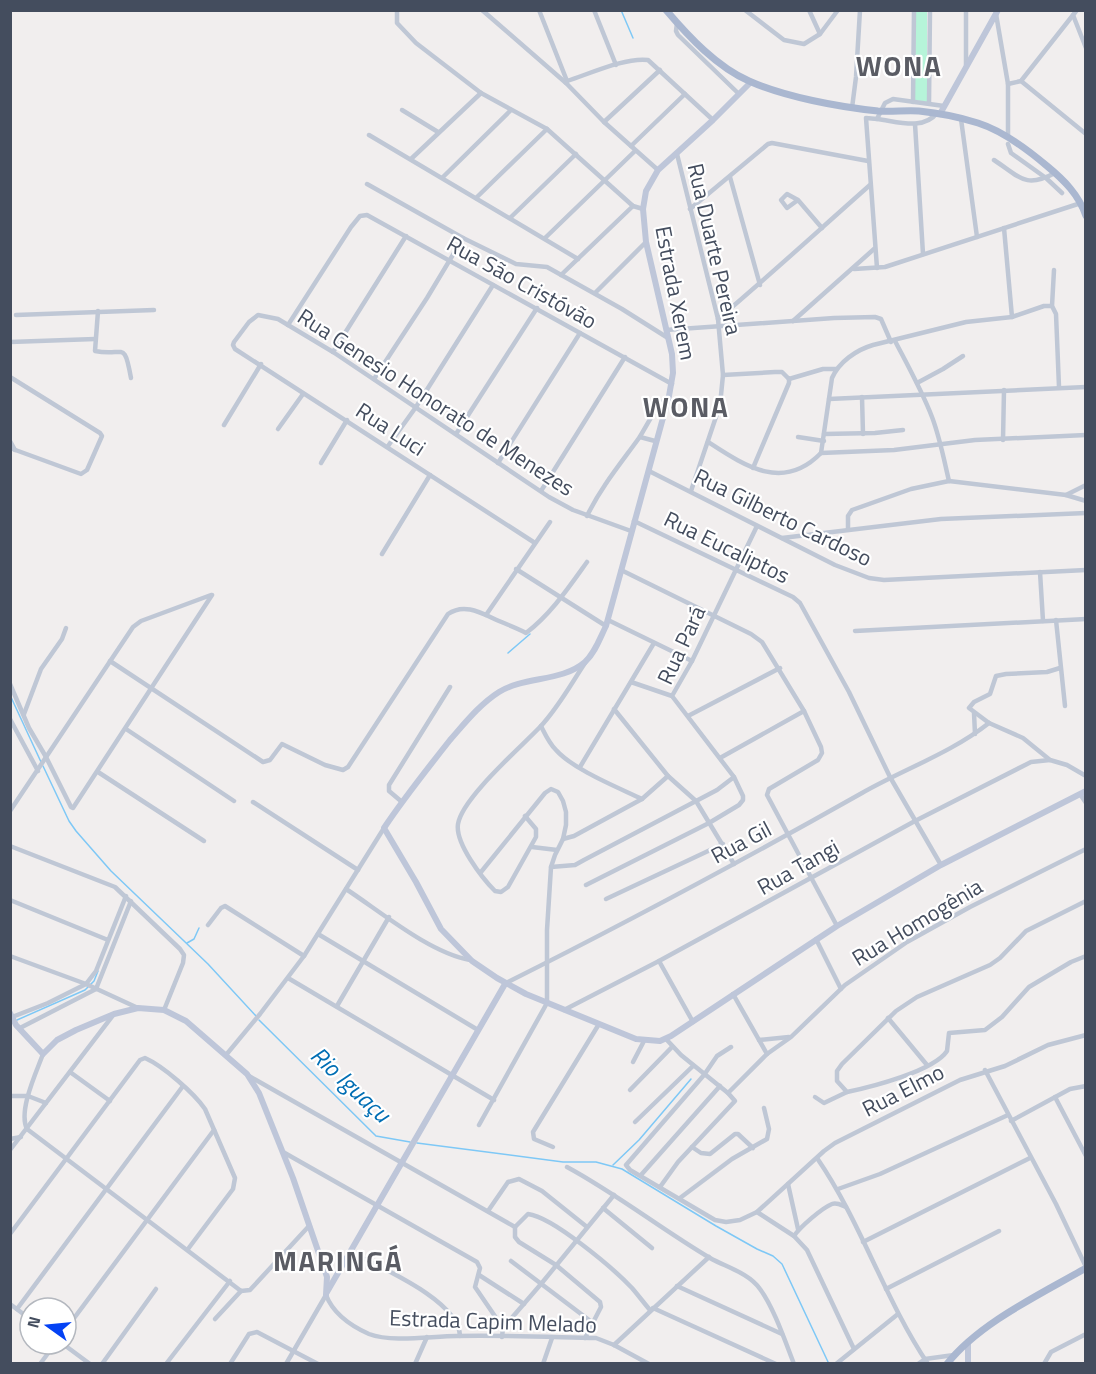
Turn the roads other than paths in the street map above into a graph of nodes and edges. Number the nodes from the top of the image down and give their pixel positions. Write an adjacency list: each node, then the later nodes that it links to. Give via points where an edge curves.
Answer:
1 (397, 10): 28 (street, via 397,23 404,32)
2 (482, 10): 25 (street)
3 (539, 10): 25 (street)
4 (594, 10): 21 (street)
5 (666, 10): 16 (main road)
6 (745, 10): 17 (street, via 784,40 809,42)
7 (809, 10): 17 (street)
8 (838, 10): 17 (street)
9 (860, 10): 34 (street)
10 (914, 10): 31 (street)
11 (930, 10): 32 (street)
12 (966, 10): 18 (street)
13 (1077, 10): 15 (street)
14 (997, 12): 19 (street); 27 (street)
15 (1073, 15): 20 (street); 24 (street)
16 (677, 23): 26 (main road, via 716,60); 30 (street, via 678,35)
17 (820, 34)
18 (966, 39): 19 (street); 22 (street)
19 (976, 46): 22 (street)
20 (1086, 48)
21 (616, 65): 23 (street, via 644,59); 25 (street)
22 (966, 66): 33 (street)
23 (660, 70): 29 (street); 42 (street)
24 (1021, 81): 27 (street); 47 (street)
25 (567, 82): 42 (street)
26 (751, 82): 30 (street); 34 (main road)
27 (1008, 84): 48 (street)
28 (481, 93): 36 (street); 45 (street)
29 (685, 94): 41 (street); 49 (street)
30 (739, 94): 41 (street)
31 (913, 102): 32 (street); 37 (street, via 892,99)
32 (929, 104): 33 (street)
33 (944, 106): 38 (street)
34 (852, 108): 37 (main road)
35 (402, 110): 45 (street)
36 (511, 110): 44 (street); 57 (street)
37 (876, 110): 38 (main road); 39 (street)
38 (938, 114): 40 (main road); 43 (street)
39 (872, 119): 43 (street); 54 (street)
40 (961, 119): 48 (main road, via 980,124); 75 (street)
41 (713, 120): 51 (street)
42 (604, 122): 49 (street)
43 (915, 124): 80 (street)
44 (547, 129): 50 (street); 64 (street)
45 (438, 132): 52 (street)
46 (369, 135): 52 (street)
47 (1086, 135)
48 (1008, 141): 56 (main road); 59 (street, via 1011,153)
49 (633, 148): 55 (street); 60 (street)
50 (576, 154): 60 (street); 71 (street)
51 (677, 154): 55 (street); 69 (street, Rua Duarte Pereira)
52 (411, 159): 57 (street)
53 (994, 160): 59 (street, via 1028,181)
54 (868, 161): 58 (street, via 772,143); 62 (street)
55 (658, 170): 68 (street, via 648,185)
56 (1055, 173): 59 (street); 66 (main road)
57 (443, 177): 64 (street)
58 (730, 177): 69 (street); 88 (street)
59 (1047, 178): 63 (street)
60 (605, 181): 67 (street); 77 (street)
61 (367, 184): 76 (street)
62 (870, 185): 72 (street); 79 (street)
63 (1062, 193)
64 (476, 198): 71 (street)
65 (798, 200): 72 (street)
66 (1082, 203): 70 (main road); 73 (street)
67 (633, 206): 68 (street); 81 (street)
68 (643, 209): 78 (street, Estrada Xerem)
69 (690, 209): 97 (street, Rua Duarte Pereira)
70 (1086, 216)
71 (510, 218): 77 (street)
72 (822, 228): 88 (street)
73 (1004, 228): 75 (street); 95 (street)
74 (406, 236): 82 (street, Rua São Cristóvão); 98 (street, Rua São Cristóvão, via 373,217 363,215 357,219); 106 (street)
75 (976, 237): 80 (street)
76 (463, 238): 82 (street); 86 (street, via 516,264 547,267)
77 (545, 238): 81 (street)
78 (646, 242): 89 (street); 99 (street, Estrada Xerem)
79 (874, 249): 83 (street); 84 (street)
80 (922, 254): 83 (street)
81 (578, 259): 86 (street)
82 (449, 261): 87 (street, Rua São Cristóvão); 115 (street)
83 (877, 268): 84 (street)
84 (854, 269): 96 (street)
85 (1054, 270): 90 (street)
86 (561, 275): 89 (street)
87 (493, 285): 91 (street, Rua São Cristóvão); 126 (street)
88 (760, 285): 97 (street)
89 (595, 293): 101 (street)
90 (1052, 306): 95 (street); 118 (street, via 1056,314)
91 (537, 308): 100 (street, Rua São Cristóvão); 131 (street)
92 (154, 310): 93 (street)
93 (98, 311): 94 (street); 102 (street)
94 (16, 315)
95 (1012, 317): 103 (street, via 966,322)
96 (793, 321): 97 (street); 103 (street, via 876,317)
97 (719, 322): 99 (street); 111 (street, Rua Duarte Pereira)
98 (288, 325): 105 (street, Rua Genesio Honorato de Menezes, via 258,315); 106 (street, Rua Genesio Honorato de Menezes)
99 (666, 330): 101 (street, Estrada Xerem)
100 (580, 333): 108 (street, Rua São Cristóvão); 147 (street)
101 (668, 338): 117 (street, Estrada Xerem)
102 (95, 339): 104 (street); 113 (street, via 95,351 125,354)
103 (893, 341): 110 (street, via 859,350); 116 (street)
104 (10, 342)
105 (234, 342): 109 (street, Rua Luci, via 235,349)
106 (333, 352): 115 (street, Rua Genesio Honorato de Menezes)
107 (963, 356): 116 (street)
108 (626, 357): 117 (street, Rua São Cristóvão); 153 (street)
109 (261, 364): 121 (street, Rua Luci); 128 (street)
110 (836, 369): 114 (street); 125 (street)
111 (723, 375): 114 (street, via 782,372); 141 (street, Rua Duarte Pereira, via 720,405)
112 (10, 377): 144 (street, via 102,436 84,473)
113 (131, 378)
114 (789, 378): 148 (street)
115 (374, 379): 126 (street, Rua Genesio Honorato de Menezes)
116 (916, 383): 122 (street)
117 (672, 384): 123 (street, Estrada Xerem)
118 (1059, 387): 119 (street); 120 (street)
119 (1086, 387)
120 (1004, 390): 122 (street); 137 (street)
121 (303, 394): 127 (street, Rua Luci); 129 (street)
122 (923, 395): 124 (street); 142 (street)
123 (669, 396): 135 (street); 139 (street, Estrada Xerem)
124 (862, 397): 125 (street); 133 (street)
125 (828, 399): 132 (street)
126 (416, 407): 131 (street, Rua Genesio Honorato de Menezes); 143 (street)
127 (347, 420): 143 (street, Rua Luci); 146 (street)
128 (224, 424)
129 (278, 429)
130 (903, 430): 133 (street)
131 (456, 434): 147 (street, Rua Genesio Honorato de Menezes)
132 (824, 434): 133 (street); 140 (street)
133 (863, 434)
134 (1086, 435): 137 (street)
135 (640, 437): 139 (street); 158 (street)
136 (798, 437): 140 (street)
137 (1003, 440): 142 (street)
138 (10, 441): 144 (street)
139 (656, 441): 149 (street, Estrada Xerem)
140 (824, 441): 145 (street)
141 (708, 442): 148 (street); 154 (street, Rua Duarte Pereira)
142 (941, 443): 145 (street, via 894,450); 151 (street)
143 (388, 446): 150 (street, Rua Luci)
144 (13, 449)
145 (821, 453): 148 (street, via 790,473)
146 (321, 463)
147 (498, 463): 153 (street, Rua Genesio Honorato de Menezes)
148 (753, 468)
149 (649, 471): 154 (street, Rua Gilberto Cardoso); 159 (street, Estrada Xerem)
150 (430, 475): 165 (street, Rua Luci); 166 (street)
151 (949, 481): 155 (street); 162 (street, via 911,489 852,510)
152 (1086, 486): 155 (street)
153 (541, 491): 158 (street, Rua Genesio Honorato de Menezes)
154 (691, 491): 161 (street, Rua Gilberto Cardoso)
155 (1066, 495): 156 (street)
156 (1086, 501)
157 (1086, 513): 162 (street, via 972,517)
158 (587, 516): 163 (street, Rua Genesio Honorato de Menezes)
159 (634, 520): 163 (street, Estrada Xerem); 170 (street, Rua Eucaliptos)
160 (550, 522): 165 (street)
161 (757, 526): 164 (street, Rua Gilberto Cardoso); 170 (street, Rua Pará)
162 (848, 529): 164 (street)
163 (631, 531): 169 (street, Estrada Xerem)
164 (782, 538): 172 (street, Rua Gilberto Cardoso, via 852,572 884,580)
165 (535, 543): 168 (street)
166 (381, 554)
167 (587, 562): 173 (street)
168 (516, 569): 173 (street); 174 (street)
169 (621, 570): 175 (street); 179 (street, Estrada Xerem)
170 (736, 570): 175 (street, Rua Pará); 213 (street, Rua Eucaliptos, via 800,603)
171 (1086, 570): 172 (street, Rua Gilberto Cardoso)
172 (1040, 572): 178 (street)
173 (561, 597): 174 (street, via 526,633); 179 (street)
174 (486, 615): 191 (street, via 463,608 448,614 345,769 325,765 282,744 263,762)
175 (713, 615): 185 (street, Rua Pará); 186 (street, via 758,638)
176 (1086, 619): 177 (street)
177 (1056, 620): 178 (street); 187 (street)
178 (1043, 621): 181 (street)
179 (607, 623): 182 (street); 184 (street, Estrada Xerem)
180 (66, 628): 197 (street, via 41,669)
181 (855, 631)
182 (654, 643): 185 (street); 188 (street)
183 (110, 661): 191 (street); 191 (street, via 141,621 212,595); 205 (street)
184 (587, 661): 201 (street); 219 (street, via 571,670 508,688 485,703)
185 (692, 661): 192 (street, Rua Pará)
186 (780, 668): 196 (street); 198 (street)
187 (1060, 668): 193 (street); 195 (street, via 1000,674 994,679 990,694 974,702)
188 (630, 682): 192 (street); 194 (street)
189 (10, 684): 197 (street)
190 (450, 687): 219 (street, via 389,785 389,791)
191 (152, 688): 202 (street)
192 (672, 696): 198 (street, Rua Pará)
193 (1065, 706)
194 (614, 709): 207 (street); 210 (street)
195 (972, 710): 200 (street); 203 (street)
196 (804, 711): 204 (street); 226 (street, via 822,753 818,760 767,795)
197 (24, 714): 205 (street)
198 (688, 716): 204 (street, Rua Pará)
199 (10, 719): 208 (street)
200 (989, 723): 203 (street, Rua Gil); 206 (street, via 1023,738)
201 (541, 726): 207 (street, via 556,751); 238 (street, via 500,766 464,809 458,823 463,848)
202 (126, 729): 209 (street); 216 (street)
203 (975, 734): 213 (street, Rua Gil)
204 (720, 758): 212 (street, Rua Pará)
205 (45, 759): 208 (street); 209 (street, via 72,808)
206 (1050, 760): 211 (street); 223 (street, Rua Tangi, via 1031,762)
207 (580, 767): 215 (street)
208 (38, 770): 221 (street)
209 (98, 772): 228 (street)
210 (668, 776): 215 (street); 217 (street)
211 (1086, 776)
212 (734, 777): 217 (street); 224 (street, Rua Pará, via 743,800)
213 (890, 777): 223 (street, Rua Eucaliptos); 226 (street, Rua Gil)
214 (1083, 792): 220 (street); 235 (street)
215 (642, 799): 227 (street)
216 (234, 801)
217 (696, 801): 224 (street); 236 (street, via 575,865)
218 (253, 802): 237 (street)
219 (402, 802): 225 (street)
220 (1086, 803)
221 (10, 811)
222 (525, 816): 227 (street, via 551,789 558,792 566,812); 231 (street, via 537,832); 238 (street)
223 (915, 821): 235 (street, Rua Eucaliptos); 239 (street, Rua Tangi)
224 (709, 823): 229 (street); 240 (street)
225 (384, 828): 237 (street); 255 (street, via 441,929)
226 (787, 835): 234 (street, Rua Gil); 239 (street)
227 (563, 839): 233 (street)
228 (204, 841)
229 (723, 844): 234 (street); 243 (street)
230 (10, 846): 242 (street, via 115,887)
231 (532, 847): 233 (street); 238 (street, via 501,892 495,891)
232 (1086, 849): 263 (street, Rua Homogênia, via 907,942)
233 (557, 850): 236 (street)
234 (734, 864): 258 (street, Rua Gil)
235 (940, 865): 248 (street)
236 (551, 867): 258 (street)
237 (358, 870): 241 (street)
238 (480, 872)
239 (812, 879): 248 (street); 256 (street, Rua Tangi)
240 (586, 885)
241 (346, 889): 246 (street); 249 (street)
242 (128, 898): 251 (street); 262 (street); 269 (street, via 184,955)
243 (606, 899)
244 (10, 900): 251 (street)
245 (1086, 901): 272 (street, via 1026,931 990,965 917,998)
246 (389, 917): 255 (street, via 447,954); 257 (street)
247 (208, 925): 253 (street, via 225,906)
248 (837, 926): 250 (street)
249 (318, 934): 253 (street); 257 (street)
250 (816, 939): 263 (street); 265 (street)
251 (108, 940): 262 (street)
252 (10, 956): 262 (street)
253 (304, 956): 259 (street)
254 (1086, 956): 288 (street, via 1029,987 985,1030 949,1033 946,1053)
255 (472, 961): 260 (street)
256 (659, 961): 270 (street, Rua Tangi); 274 (street)
257 (362, 962): 267 (street); 276 (street)
258 (547, 963): 261 (street, Rua Gil); 266 (street)
259 (288, 978): 267 (street); 286 (street)
260 (497, 978): 261 (street); 264 (street)
261 (505, 984): 264 (street); 266 (street)
262 (91, 987): 268 (street); 273 (street); 273 (street)
263 (841, 989): 278 (street, Rua Homogênia)
264 (499, 994): 276 (street)
265 (733, 994): 274 (street); 280 (street)
266 (548, 1003): 270 (street); 305 (street)
267 (337, 1006): 293 (street)
268 (138, 1008): 269 (street); 271 (street)
269 (164, 1010): 286 (street, via 186,1021)
270 (564, 1010): 275 (street)
271 (114, 1014): 284 (street, via 57,1040); 291 (street)
272 (888, 1018): 288 (street); 299 (street, via 837,1071 837,1081)
273 (14, 1021): 284 (street)
274 (693, 1022): 279 (street)
275 (599, 1024): 281 (street); 317 (street, via 533,1132 534,1139)
276 (478, 1030): 293 (street)
277 (1086, 1035): 290 (street, Rua Elmo)
278 (791, 1037): 280 (street); 285 (street, Rua Homogênia)
279 (666, 1039): 281 (street); 282 (street)
280 (759, 1040): 285 (street)
281 (644, 1041): 287 (street)
282 (672, 1047): 289 (street); 298 (street)
283 (731, 1047): 294 (street, via 717,1056)
284 (43, 1054): 302 (street)
285 (767, 1054): 300 (street, Rua Homogênia)
286 (225, 1055): 292 (street)
287 (633, 1062)
288 (927, 1065): 299 (street, via 888,1082)
289 (693, 1066): 294 (street); 311 (street)
290 (985, 1070): 309 (street); 323 (street, Rua Elmo, via 835,1143)
291 (70, 1072): 306 (street); 307 (street)
292 (247, 1074): 321 (street); 326 (street)
293 (453, 1075): 305 (street); 326 (street)
294 (704, 1075): 296 (street); 328 (street, via 627,1163 626,1167)
295 (183, 1086): 306 (street, via 145,1058); 314 (street, via 205,1108); 331 (street)
296 (720, 1086): 300 (street); 328 (street)
297 (1086, 1086): 304 (street)
298 (630, 1090)
299 (847, 1092): 303 (street, via 824,1103)
300 (728, 1093): 318 (street, via 735,1103)
301 (10, 1095): 302 (street)
302 (28, 1096): 307 (street); 313 (street, via 24,1116)
303 (815, 1097)
304 (1055, 1097): 310 (street); 322 (street)
305 (494, 1100): 312 (street)
306 (110, 1101): 325 (street)
307 (46, 1103): 313 (street)
308 (764, 1108): 319 (street, via 769,1136)
309 (1008, 1115): 310 (street); 332 (street, via 880,1174)
310 (1011, 1121): 324 (street)
311 (635, 1122)
312 (479, 1125)
313 (27, 1129): 315 (street); 325 (street)
314 (214, 1130): 340 (street); 351 (street, via 235,1182)
315 (21, 1137): 316 (street); 320 (street)
316 (10, 1139)
317 (553, 1146)
318 (692, 1147): 319 (street, via 710,1154 738,1134); 330 (street)
319 (753, 1149): 334 (street)
320 (10, 1150)
321 (283, 1152): 335 (street); 341 (street)
322 (1086, 1156)
323 (818, 1158): 329 (street, Rua Elmo); 332 (street)
324 (1030, 1158): 349 (street); 356 (street)
325 (67, 1159): 331 (street); 346 (street)
326 (401, 1162): 335 (street); 338 (street)
327 (567, 1167): 333 (street)
328 (641, 1175): 330 (street)
329 (788, 1184): 339 (street, Rua Elmo); 344 (street)
330 (660, 1186): 334 (street)
331 (106, 1188): 340 (street); 367 (street)
332 (838, 1189): 336 (street)
333 (614, 1195): 337 (street); 353 (street)
334 (680, 1198): 339 (street, via 720,1222 740,1220)
335 (377, 1204): 352 (street); 357 (street, via 477,1262)
336 (846, 1207): 344 (street, via 831,1205); 349 (street)
337 (603, 1208): 343 (street); 350 (street)
338 (488, 1211): 342 (street); 343 (street, via 508,1182 519,1179 542,1191)
339 (757, 1212): 347 (street)
340 (147, 1218): 351 (street); 369 (street)
341 (309, 1226): 363 (street, via 250,1290); 364 (street, via 327,1277)
342 (515, 1227): 348 (street, via 528,1214 535,1215); 355 (street, via 519,1242)
343 (587, 1227): 348 (street)
344 (798, 1229): 347 (street)
345 (999, 1231): 362 (street)
346 (10, 1234)
347 (794, 1236): 383 (street, via 812,1259)
348 (576, 1241): 355 (street); 368 (street)
349 (863, 1242): 362 (street)
350 (652, 1248)
351 (188, 1249): 358 (street)
352 (351, 1252): 364 (street); 376 (street, via 438,1301 459,1328)
353 (709, 1257): 360 (street); 375 (street, via 760,1289)
354 (511, 1261): 359 (street)
355 (556, 1265): 359 (street); 372 (street, via 600,1302)
356 (1086, 1267): 381 (main road)
357 (479, 1275): 366 (street); 373 (street, via 475,1287)
358 (230, 1281): 363 (street); 388 (street)
359 (541, 1284): 366 (street); 372 (street)
360 (677, 1286): 368 (street); 375 (street)
361 (156, 1289): 387 (street)
362 (886, 1289): 370 (street)
363 (244, 1291): 371 (street)
364 (326, 1295): 377 (street, Estrada Capim Melado, via 339,1315 370,1334); 384 (street)
365 (10, 1304): 367 (street)
366 (524, 1304): 373 (street)
367 (17, 1309)
368 (651, 1309): 382 (street); 395 (street)
369 (78, 1313)
370 (898, 1314): 383 (street); 386 (street)
371 (215, 1320)
372 (592, 1323): 380 (street)
373 (503, 1328): 378 (street)
374 (1086, 1334): 401 (street, via 1051,1352)
375 (782, 1335): 396 (street)
376 (460, 1336): 377 (street, Estrada Capim Melado); 378 (street, Estrada Capim Melado)
377 (427, 1337): 392 (street)
378 (502, 1337): 379 (street, Estrada Capim Melado)
379 (552, 1338): 380 (street, Estrada Capim Melado); 393 (street)
380 (585, 1338): 382 (street, Estrada Capim Melado)
381 (968, 1341): 385 (main road); 400 (street)
382 (614, 1345): 394 (street, Estrada Capim Melado)
383 (854, 1348): 397 (street)
384 (294, 1350): 389 (street, via 262,1333 252,1332); 390 (street); 391 (street)
385 (954, 1355): 386 (street); 399 (main road)
386 (926, 1361): 398 (street)
387 (102, 1364)
388 (166, 1364)
389 (230, 1364)
390 (285, 1364)
391 (318, 1364)
392 (415, 1364)
393 (543, 1364)
394 (649, 1364)
395 (776, 1364)
396 (794, 1364)
397 (836, 1364)
398 (918, 1364)
399 (947, 1364)
400 (968, 1364)
401 (1044, 1364)

